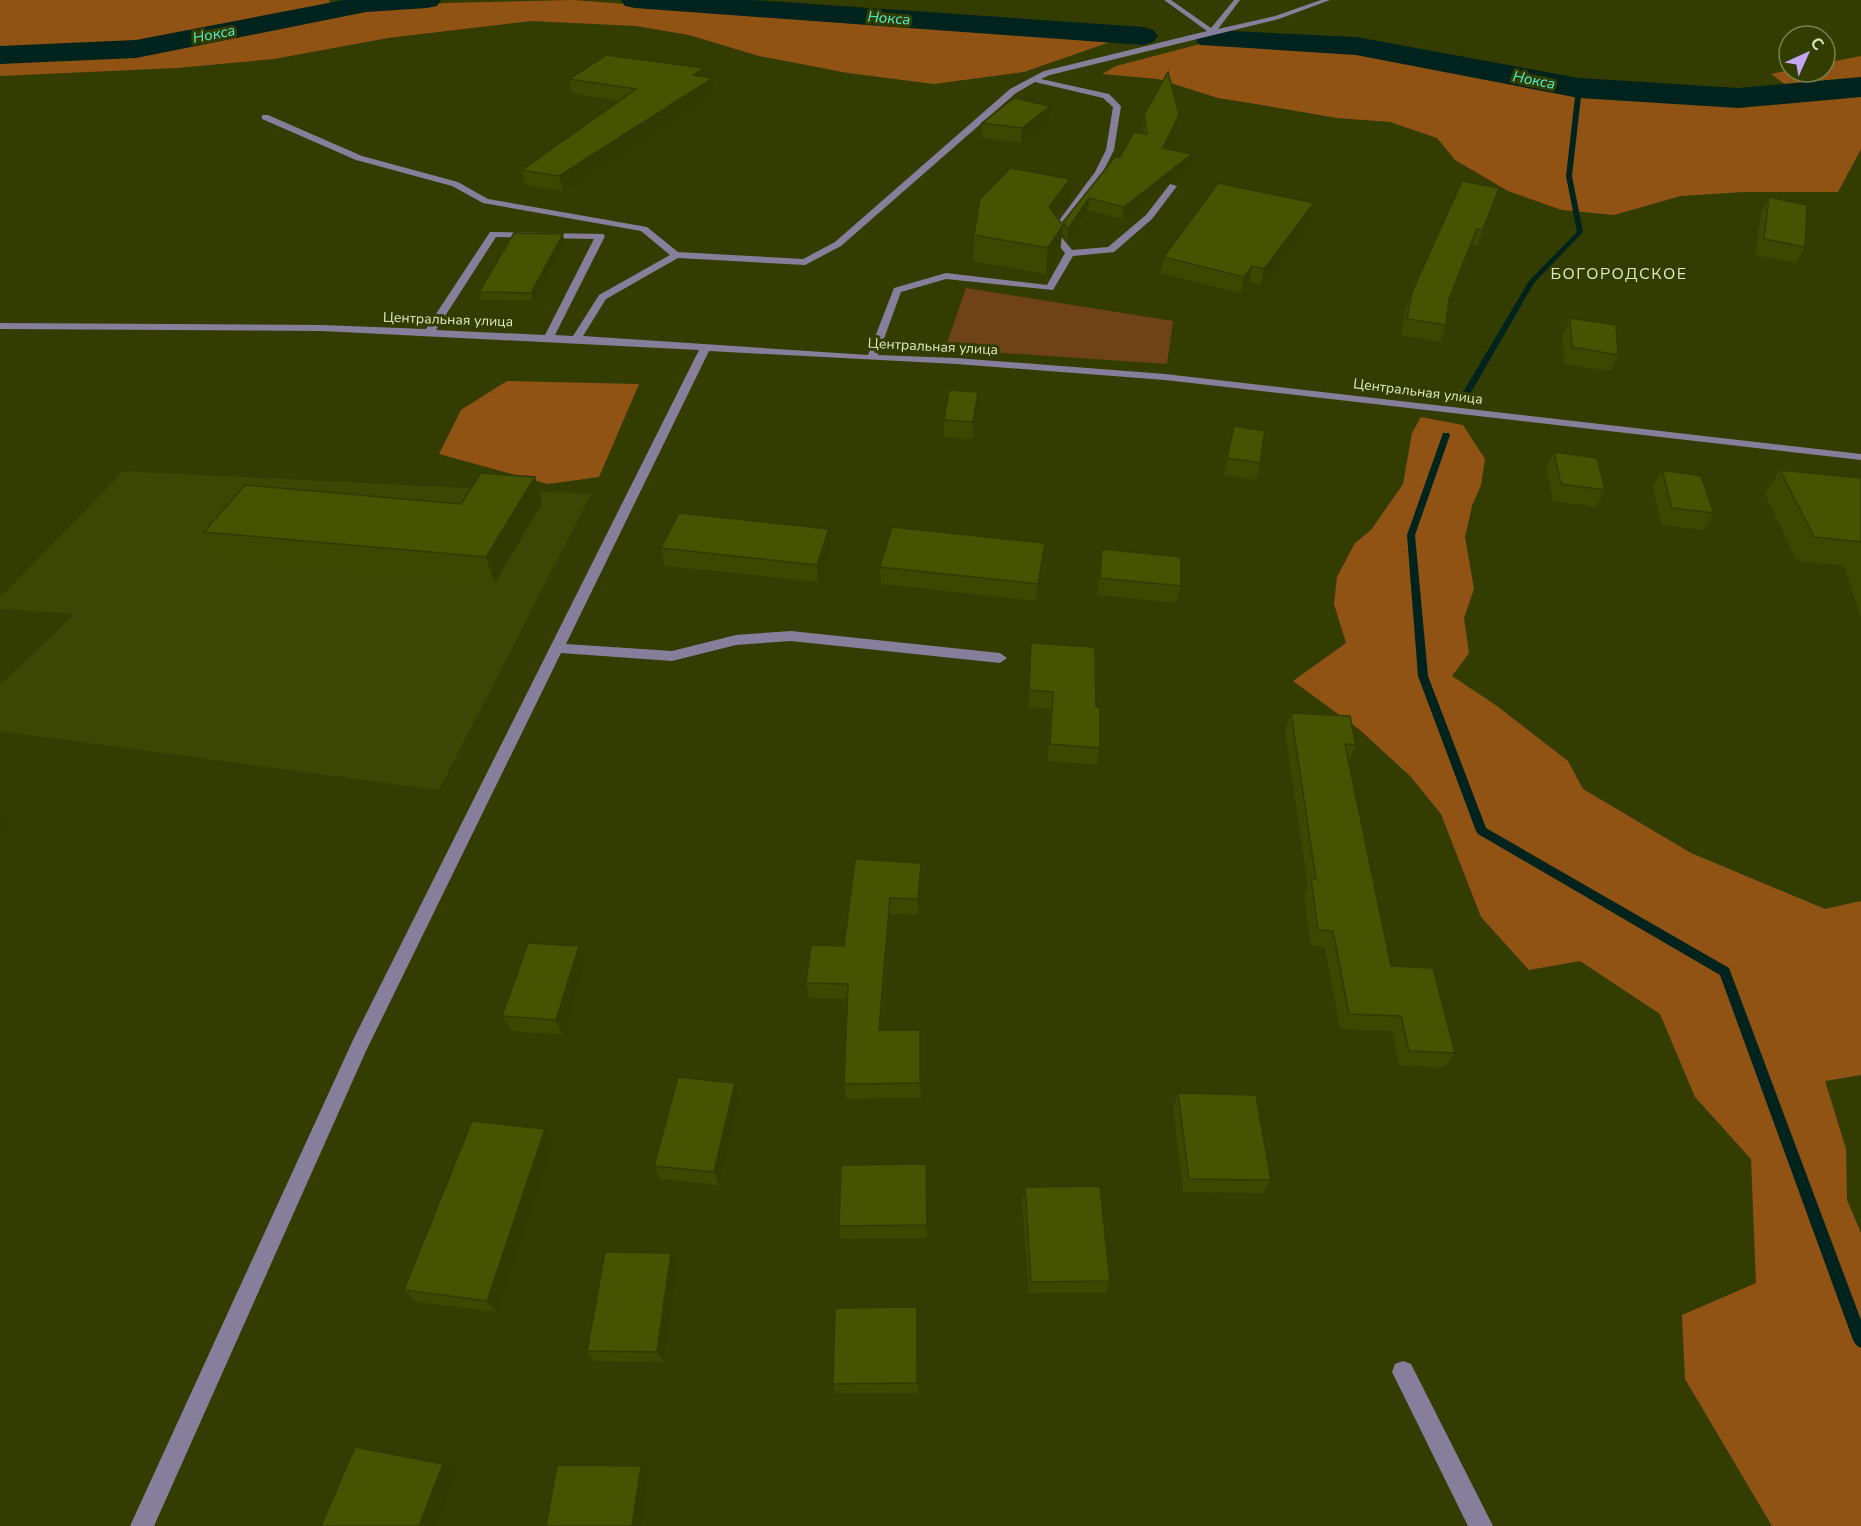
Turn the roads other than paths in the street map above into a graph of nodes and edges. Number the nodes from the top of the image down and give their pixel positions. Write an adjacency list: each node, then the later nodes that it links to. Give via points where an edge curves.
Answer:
1 (1167, 0): 4 (street)
2 (1237, 0): 4 (street)
3 (1327, 0): 4 (street, via 1277,18)
4 (1212, 32): 5 (street, via 1047,73)
5 (1034, 80): 8 (street, via 1106,96 1117,106 1110,150 1099,172 1054,234); 9 (street, via 1013,91 838,244 805,262)
6 (265, 117): 9 (street, via 359,158 455,184 486,201 644,229)
7 (1173, 186): 8 (street, via 1149,217 1111,250)
8 (1070, 253): 15 (street, via 1050,288 946,276 897,290)
9 (676, 255): 13 (street, via 602,297)
10 (0, 326): 11 (street, Центральная улица, via 322,328)
11 (429, 333): 12 (street, Центральная улица); 12 (street, via 493,234 600,236)
12 (548, 338): 13 (street, Центральная улица)
13 (576, 339): 14 (street, Центральная улица)
14 (706, 347): 15 (street, Центральная улица); 17 (street)
15 (872, 358): 16 (street, Центральная улица, via 1165,377)
16 (1861, 458)
17 (557, 648): 18 (street, via 672,656 736,640 791,636); 20 (street, via 359,1046)
18 (1000, 658)
19 (1402, 1372): 21 (street)
20 (142, 1526)
21 (1481, 1526)

